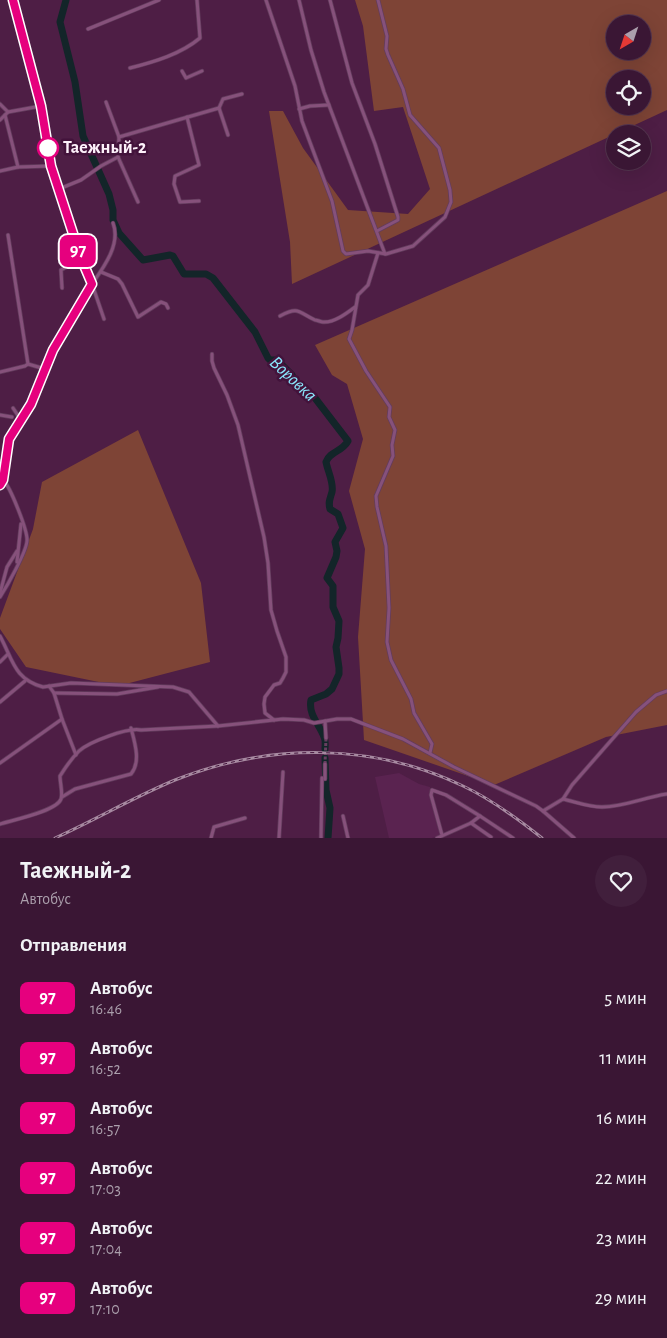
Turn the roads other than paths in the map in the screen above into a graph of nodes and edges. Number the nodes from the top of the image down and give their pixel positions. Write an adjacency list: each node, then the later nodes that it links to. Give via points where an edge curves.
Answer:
1 (13, 0): 16 (street)
2 (158, 0): 8 (street)
3 (197, 0): 9 (street, via 200,38 151,63)
4 (266, 0): 18 (street, via 295,86)
5 (299, 0): 15 (street)
6 (330, 0): 32 (street, via 352,83 398,217 393,224)
7 (378, 0): 35 (street, via 387,36 388,56 403,89 410,115 439,148 451,202 444,217 413,246)
8 (88, 29)
9 (130, 68)
10 (182, 71): 11 (street, via 186,78)
11 (202, 71)
12 (242, 94): 17 (street, via 223,99)
13 (106, 102): 23 (street)
14 (0, 104): 19 (street)
15 (329, 105): 18 (street); 32 (street)
16 (41, 106): 19 (street); 25 (street)
17 (219, 108): 20 (street); 22 (street)
18 (299, 109): 34 (street, via 332,201 343,251 346,254)
19 (6, 114): 21 (street); 26 (street)
20 (187, 117): 23 (street); 29 (street, via 199,166 174,176 174,184 180,202)
21 (0, 120)
22 (228, 135)
23 (119, 137): 24 (street)
24 (118, 157): 28 (street, via 81,180); 30 (street)
25 (51, 166): 26 (street); 28 (street)
26 (18, 167): 27 (street)
27 (0, 171)
28 (58, 189): 36 (street)
29 (200, 201)
30 (138, 202)
31 (113, 224): 37 (street, via 116,237)
32 (377, 231): 35 (street)
33 (8, 235): 45 (street)
34 (378, 253): 35 (street); 40 (street, via 368,285 358,295)
35 (386, 254)
36 (81, 258): 38 (street); 39 (street, via 60,270)
37 (101, 272): 38 (street); 41 (street, via 118,279 138,317 161,302)
38 (92, 284): 43 (street); 46 (street)
39 (62, 288)
40 (356, 307): 42 (street, via 333,320 322,322 300,310 292,309); 74 (street, via 349,339 390,407 389,417 395,430 393,456 376,496 386,546 387,642 414,713 432,744)
41 (168, 308)
42 (280, 316)
43 (104, 319)
44 (212, 354): 69 (street, via 214,368 238,425 264,537 271,610 286,656 286,672 269,690 264,704 265,712)
45 (28, 364): 46 (street); 47 (street)
46 (45, 369): 51 (street)
47 (0, 372)
48 (13, 408): 51 (street)
49 (0, 415): 50 (street)
50 (12, 417)
51 (21, 420): 52 (street, via 9,439)
52 (2, 462): 53 (street)
53 (1, 482): 54 (street, via 8,484)
54 (22, 523): 55 (street); 56 (street, via 27,541)
55 (17, 551): 56 (street); 57 (street, via 7,567)
56 (16, 566): 58 (street)
57 (0, 593)
58 (0, 598)
59 (0, 636): 60 (street)
60 (8, 654): 61 (street); 62 (street)
61 (0, 662)
62 (25, 681): 63 (street); 67 (street)
63 (49, 686): 64 (street, via 80,683); 66 (street)
64 (161, 686): 66 (street, via 117,694); 71 (street, via 189,692)
65 (667, 690): 81 (street, via 636,712 572,785)
66 (54, 693): 68 (street)
67 (0, 702)
68 (62, 719): 75 (street); 76 (street)
69 (275, 720): 70 (street); 71 (street)
70 (325, 721): 73 (street); 74 (street, via 345,718 360,721)
71 (218, 726): 72 (street)
72 (131, 728): 75 (street); 80 (street, via 136,767 131,774 75,789)
73 (326, 738)
74 (430, 753): 82 (street)
75 (76, 754): 80 (street, via 60,776)
76 (0, 763)
77 (325, 764): 92 (street)
78 (283, 772): 91 (street)
79 (667, 794): 81 (street, via 606,807 587,806)
80 (62, 797): 87 (street, via 52,808)
81 (564, 799): 82 (street)
82 (543, 811): 96 (street)
83 (343, 816): 93 (street)
84 (480, 816): 86 (street); 88 (street, via 432,790); 95 (street)
85 (245, 818): 90 (street, via 214,827)
86 (471, 823): 88 (street); 89 (street)
87 (0, 824)
88 (442, 834): 94 (street)
89 (491, 837)
90 (211, 838)
91 (279, 838)
92 (321, 838)
93 (348, 838)
94 (437, 838)
95 (512, 838)
96 (574, 838)

